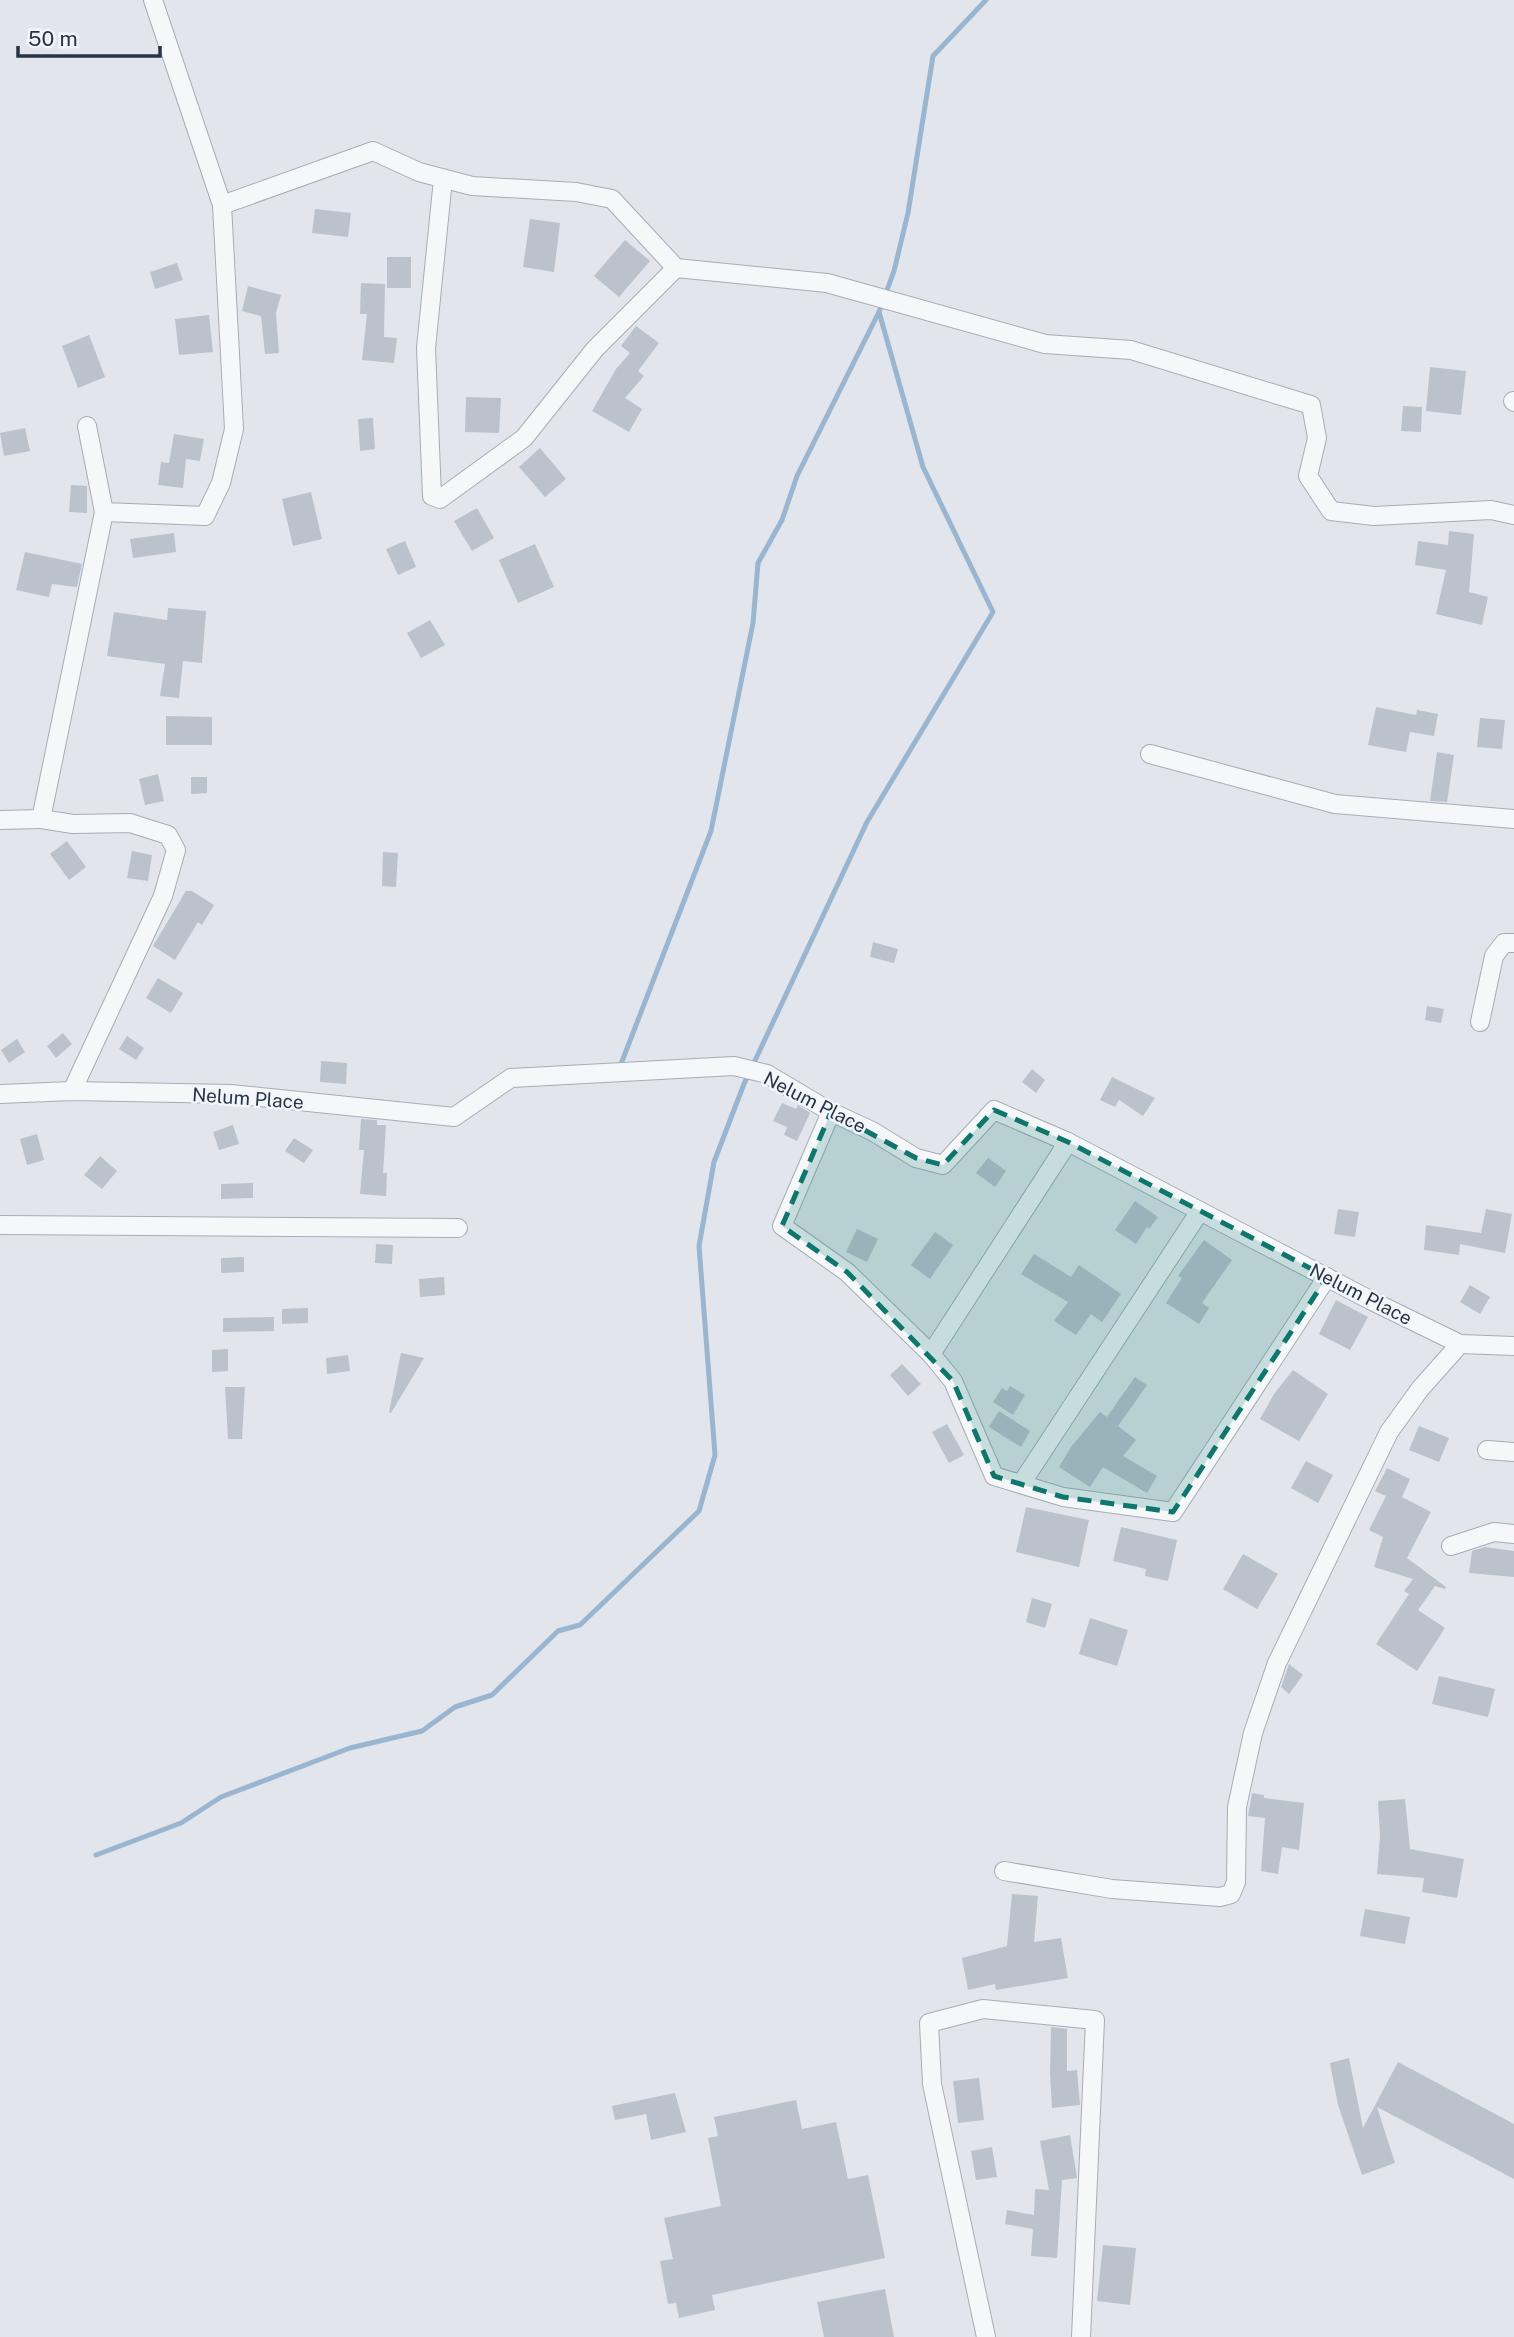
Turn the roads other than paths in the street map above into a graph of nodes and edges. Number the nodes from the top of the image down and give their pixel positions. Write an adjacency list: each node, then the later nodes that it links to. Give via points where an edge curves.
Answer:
1 (153, 0): 3 (street)
2 (443, 179): 3 (street, via 373,151); 4 (street, via 472,186 576,192 612,199); 4 (street, via 426,348 432,496 440,499 524,438 595,349)
3 (222, 205): 6 (street, via 234,429 221,483 205,516)
4 (676, 268): 7 (street, via 827,284 1045,344 1131,350 1311,404 1317,438 1308,476 1331,511 1374,516 1491,510)
5 (87, 426): 6 (street)
6 (104, 512): 9 (street)
7 (1514, 515)
8 (1150, 754): 10 (street, via 1335,804)
9 (41, 819): 11 (street); 14 (street, via 73,824 130,823 168,835 176,850 163,896)
10 (1514, 819)
11 (0, 820)
12 (1514, 943): 13 (street, via 1504,943 1494,956)
13 (1480, 1022)
14 (72, 1091): 15 (street, Nelum Place); 16 (street, Nelum Place, via 231,1094 454,1116 511,1078 734,1066 767,1074)
15 (0, 1094)
16 (831, 1112): 17 (street, Nelum Place, via 916,1158 943,1165 994,1110); 24 (street, via 782,1226 846,1272)
17 (1068, 1142): 18 (street, Nelum Place); 24 (street)
18 (1200, 1211): 21 (street, Nelum Place); 27 (street)
19 (0, 1226): 20 (street)
20 (458, 1228)
21 (1327, 1277): 22 (street, Nelum Place); 27 (street, via 1173,1512 1063,1497)
22 (1460, 1344): 23 (street, Nelum Place); 30 (street, via 1389,1432 1277,1663 1237,1807 1236,1882 1231,1894 1112,1889)
23 (1514, 1346)
24 (931, 1354): 27 (street, via 953,1381 994,1476)
25 (1487, 1450): 26 (street)
26 (1514, 1452)
27 (1021, 1484)
28 (1514, 1534): 29 (street, via 1494,1532)
29 (1451, 1546)
30 (1004, 1871)
31 (986, 2337): 32 (street, via 932,2084 929,2023 983,2009 1095,2020)
32 (1081, 2337)

